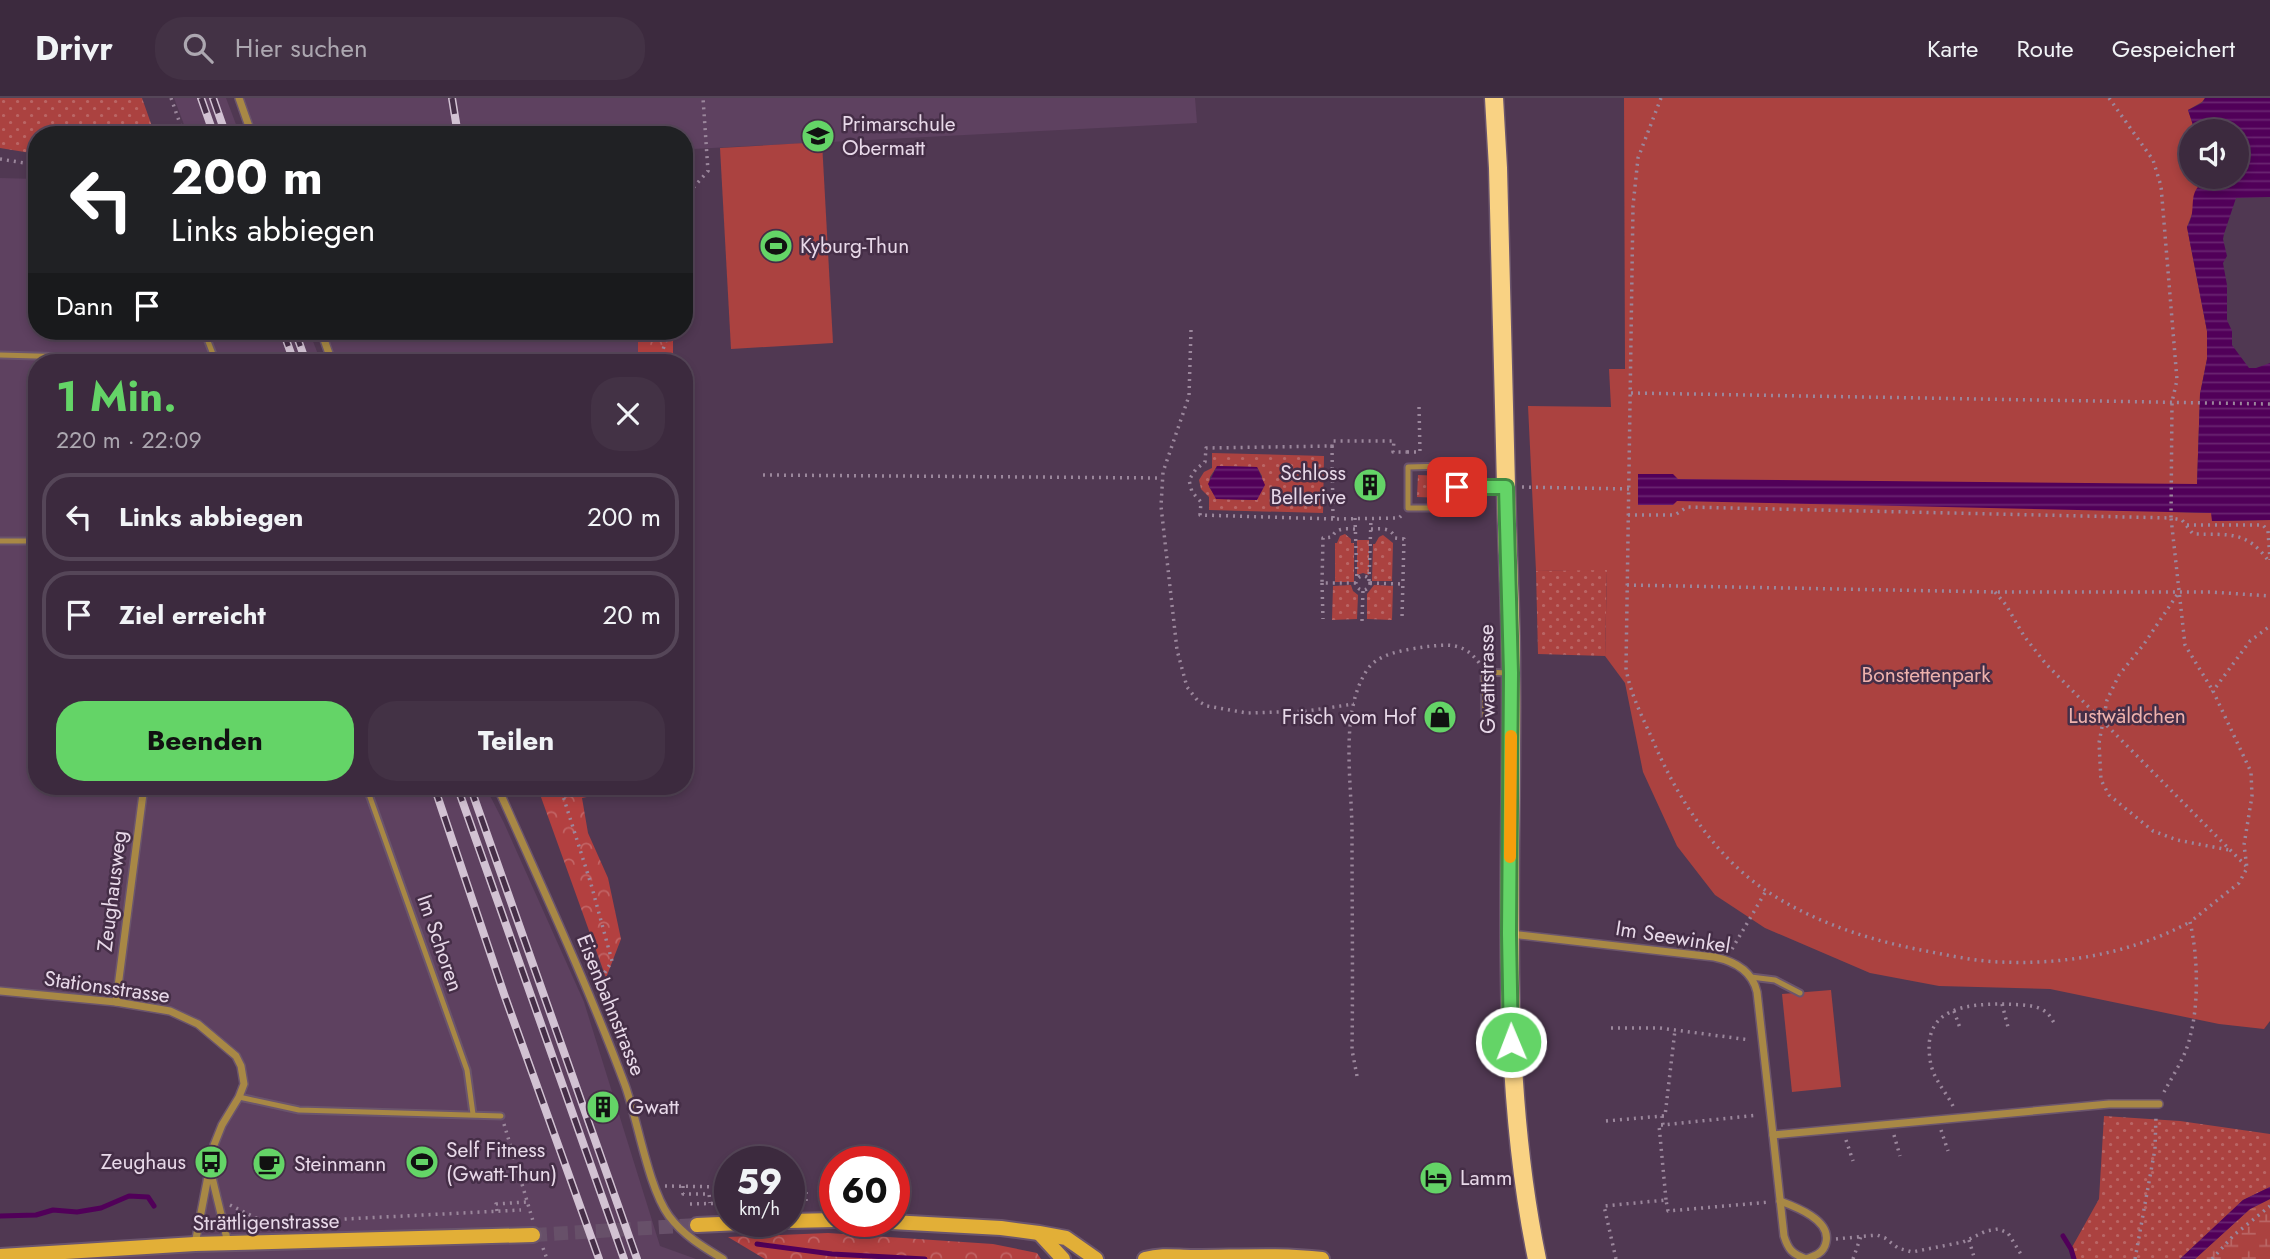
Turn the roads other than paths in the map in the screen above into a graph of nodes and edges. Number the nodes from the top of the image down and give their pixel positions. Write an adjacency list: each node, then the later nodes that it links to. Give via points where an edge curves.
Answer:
1 (239, 98): 3 (street)
2 (1494, 98): 7 (main road, Gwattstrasse)
3 (249, 126)
4 (0, 355): 5 (lane)
5 (28, 356)
6 (1457, 487): 6 (lane, via 1447,466 1408,467 1408,508 1449,509); 7 (lane)
7 (1506, 487): 10 (main road, Gwattstrasse)
8 (0, 541): 9 (lane)
9 (28, 541)
10 (1511, 673): 11 (lane, via 1484,672); 15 (main road, Gwattstrasse)
11 (1485, 719)
12 (143, 795): 19 (street, Zeughausweg)
13 (369, 795): 22 (lane, Im Schoren, via 467,1070)
14 (501, 795): 36 (street, Eisenbahnstrasse, via 590,995 668,1216 695,1242)
15 (1509, 934): 16 (street, Im Seewinkel, via 1725,959); 41 (main road, Gwattstrasse, via 1516,1114)
16 (1751, 977): 18 (lane, via 1775,980); 24 (street, Im Seewinkel, via 1757,992)
17 (0, 991): 19 (street, Stationsstrasse)
18 (1800, 993)
19 (116, 1002): 20 (street, Stationsstrasse, via 170,1011 213,1035 241,1066 244,1084)
20 (239, 1097): 22 (lane, via 299,1110); 25 (street, via 217,1135)
21 (2159, 1104): 24 (street, via 2109,1104)
22 (473, 1114): 23 (lane)
23 (501, 1116)
24 (1773, 1135): 26 (street, Im Seewinkel)
25 (211, 1172): 32 (street); 33 (street)
26 (1780, 1201): 42 (street, Im Seewinkel, via 1788,1248); 42 (street, Im Seewinkel, via 1826,1231 1824,1249)
27 (910, 1223): 31 (main road)
28 (714, 1224): 29 (main road)
29 (697, 1225)
30 (534, 1230): 32 (main road, Strättligenstrasse)
31 (1039, 1233): 37 (main road); 38 (main road, via 1066,1238)
32 (228, 1243): 33 (main road, Strättligenstrasse)
33 (195, 1244): 34 (main road, Strättligenstrasse)
34 (0, 1256)
35 (1190, 1258): 39 (main road, via 1170,1254); 40 (main road)
36 (723, 1259)
37 (1063, 1259)
38 (1096, 1259)
39 (1145, 1259)
40 (1322, 1259)
41 (1537, 1259)
42 (1806, 1259)

